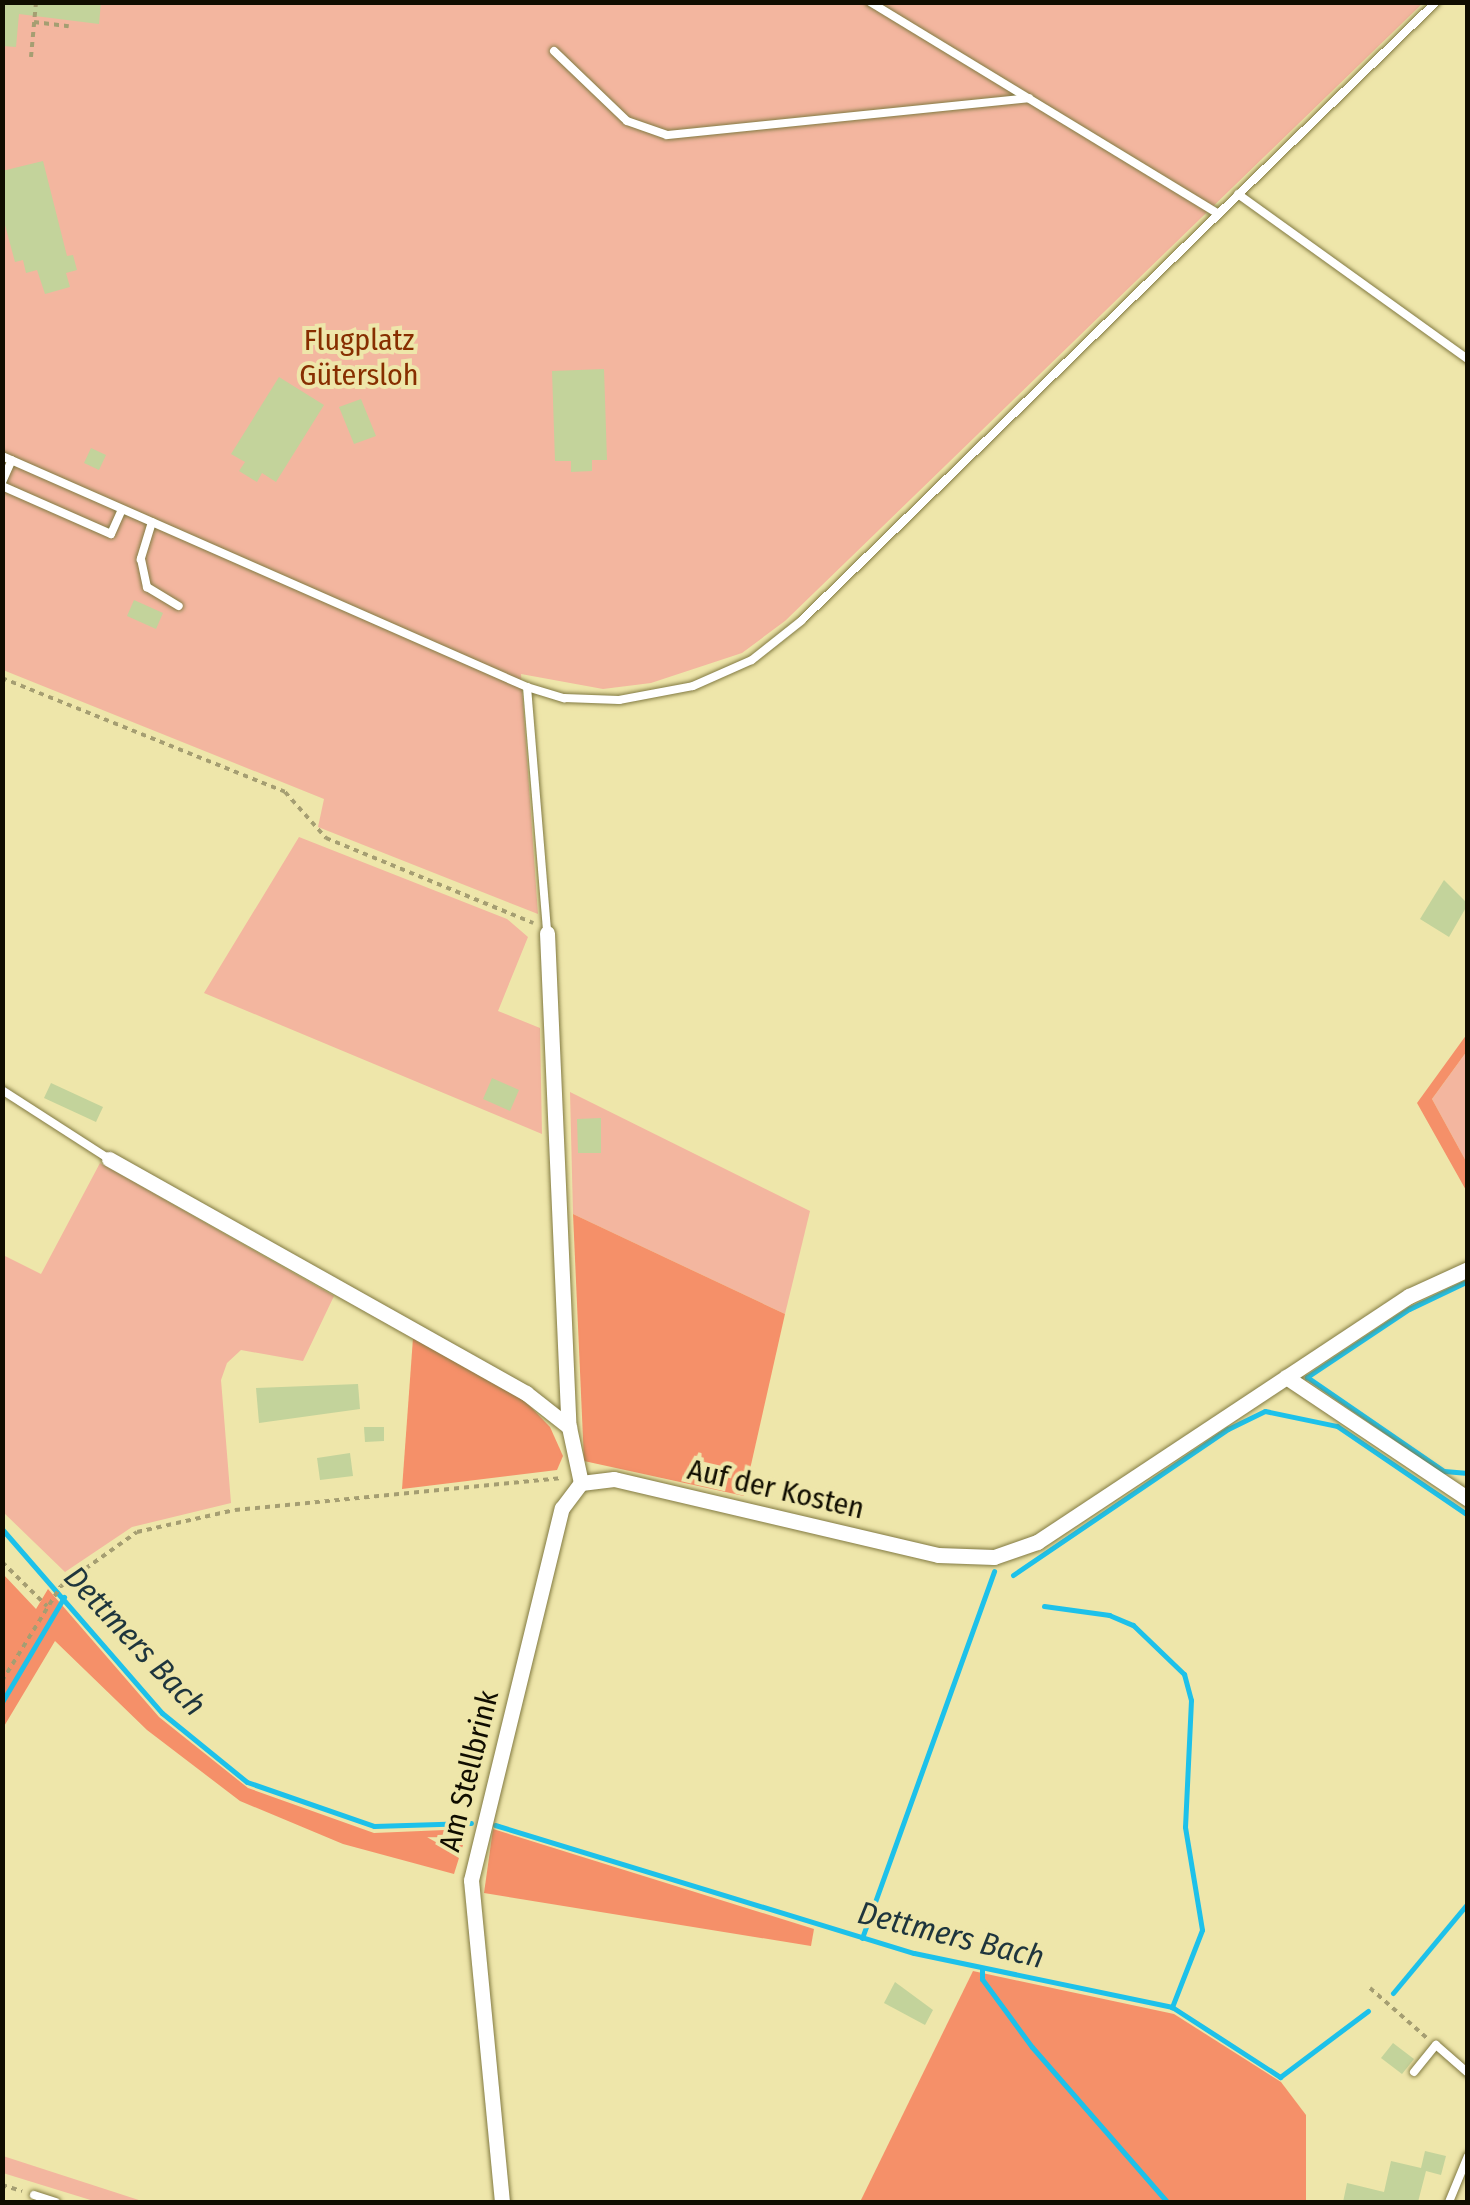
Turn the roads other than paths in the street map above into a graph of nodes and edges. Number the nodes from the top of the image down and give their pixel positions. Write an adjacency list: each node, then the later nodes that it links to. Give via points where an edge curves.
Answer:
1 (870, 2): 4 (lane)
2 (1436, 2): 5 (lane)
3 (554, 51): 4 (lane, via 627,122 667,136)
4 (1029, 98): 6 (lane)
5 (1238, 194): 6 (lane); 7 (lane)
6 (1217, 212): 13 (lane, via 801,621 752,660 693,686 619,700 564,698)
7 (1468, 360)
8 (7, 458): 9 (lane); 10 (lane)
9 (2, 484): 10 (lane, via 111,534)
10 (122, 508): 11 (lane)
11 (152, 522): 12 (lane, via 141,559 148,587); 13 (lane)
12 (178, 606)
13 (527, 687): 14 (lane)
14 (547, 933): 19 (street)
15 (2, 1090): 16 (lane)
16 (109, 1158): 19 (street, via 526,1393)
17 (1468, 1269): 18 (street, Auf der Kosten, via 1408,1296)
18 (1286, 1377): 20 (street, Auf der Kosten, via 1036,1542 994,1557 938,1555 614,1478); 21 (street)
19 (569, 1428): 20 (street)
20 (581, 1483): 27 (street, Am Stellbrink, via 562,1508 471,1880)
21 (1468, 1499)
22 (1414, 2072): 23 (lane, via 1436,2045)
23 (1468, 2072)
24 (1468, 2156): 28 (lane)
25 (34, 2196): 26 (lane)
26 (56, 2202)
27 (502, 2202)
28 (1448, 2202)

